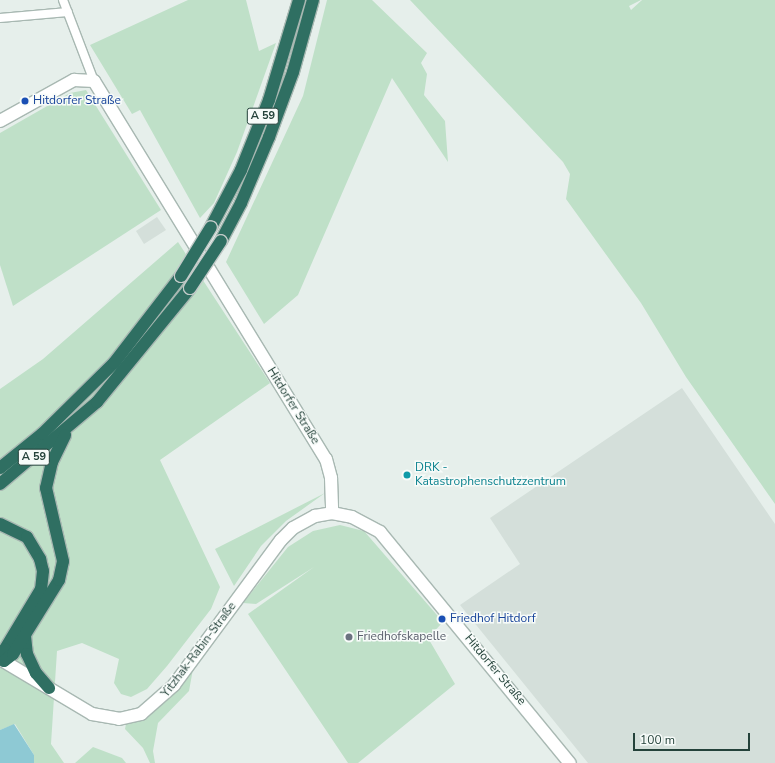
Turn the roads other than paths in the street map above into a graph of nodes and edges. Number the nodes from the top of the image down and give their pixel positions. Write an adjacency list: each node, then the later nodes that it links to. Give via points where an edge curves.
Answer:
1 (63, 0): 4 (street, Hitdorfer Straße)
2 (299, 0): 9 (highway, A 59, bridge, via 269,100 241,170 181,276 108,369 42,434)
3 (313, 0): 8 (highway, A 59, bridge, via 293,72 269,137 245,196 221,240 190,288 123,372)
4 (68, 12): 5 (street); 6 (street, Hitdorfer Straße)
5 (0, 18)
6 (94, 80): 7 (street, via 74,80); 11 (street, Hitdorfer Straße, via 326,459 331,478)
7 (0, 121)
8 (67, 430): 10 (highway, A 59); 13 (highway, via 52,462 46,488 63,561 59,580)
9 (0, 468)
10 (0, 484)
11 (332, 513): 16 (street, Yitzhak-Rabin-Straße, via 315,516 293,528 281,540 174,685 148,710 127,718 107,718 81,708); 17 (street, Hitdorfer Straße, via 352,517 380,532)
12 (0, 524): 13 (highway, via 27,537 40,559 43,571 36,599)
13 (20, 633): 14 (highway); 15 (highway); 16 (highway, via 36,673)
14 (0, 637)
15 (2, 660): 16 (street, Yitzhak-Rabin-Straße)
16 (49, 688)
17 (570, 763)

